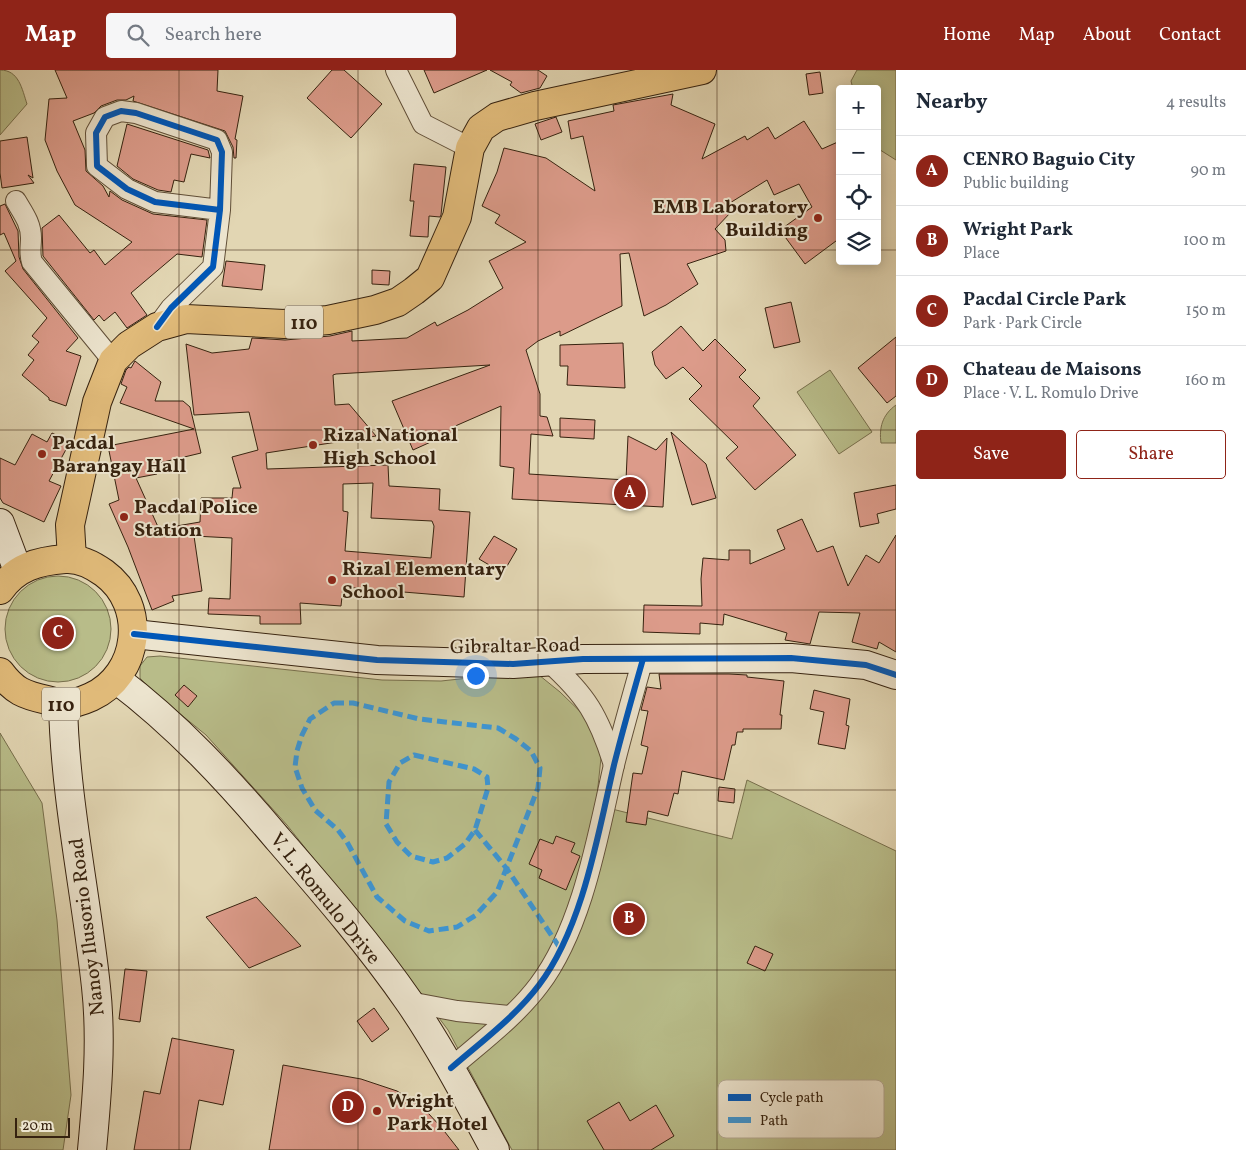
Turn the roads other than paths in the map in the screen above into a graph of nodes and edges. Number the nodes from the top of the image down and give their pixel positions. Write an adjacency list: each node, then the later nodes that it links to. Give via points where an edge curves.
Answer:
1 (396, 70): 3 (street, via 423,124)
2 (702, 70): 3 (main road, 110, via 514,111 481,128)
3 (470, 148): 6 (main road, 110, via 457,217 430,278 398,302 328,320 284,324 186,319)
4 (16, 201): 7 (street, via 28,221 32,236 32,262)
5 (220, 210): 5 (street, via 155,202 127,189 97,166 96,133 104,117 121,111 136,113 217,140 222,152); 6 (street, via 213,267)
6 (157, 327): 7 (main road, 110, via 129,345)
7 (114, 361): 9 (main road, 110, via 97,402 70,526)
8 (0, 523): 10 (main road)
9 (72, 559): 10 (main road, 110, via 44,561); 11 (main road, 110, via 91,565 110,577 123,593 132,613)
10 (9, 581)
11 (134, 634): 13 (main road, Gibraltar Road, via 376,660 496,664); 16 (main road, 110, via 129,658)
12 (643, 659): 13 (main road, Gibraltar Road); 14 (main road, Gibraltar Road, via 791,658 866,664); 18 (street)
13 (548, 661): 18 (street, via 584,696 596,715)
14 (896, 675)
15 (2, 676): 17 (main road, 110, via 24,694)
16 (116, 679): 17 (main road, 110, via 101,693 83,701); 19 (main road, V. L. Romulo Drive, via 148,703 214,767 334,904)
17 (63, 704): 22 (main road, Nanoy Ilusorio Road, via 64,748 97,989 98,1085)
18 (614, 765): 20 (street, via 587,878 568,934 540,984)
19 (409, 1002): 20 (street); 21 (main road, V. L. Romulo Drive)
20 (509, 1016): 21 (street)
21 (451, 1068): 23 (main road, V. L. Romulo Drive)
22 (92, 1150)
23 (495, 1150)

